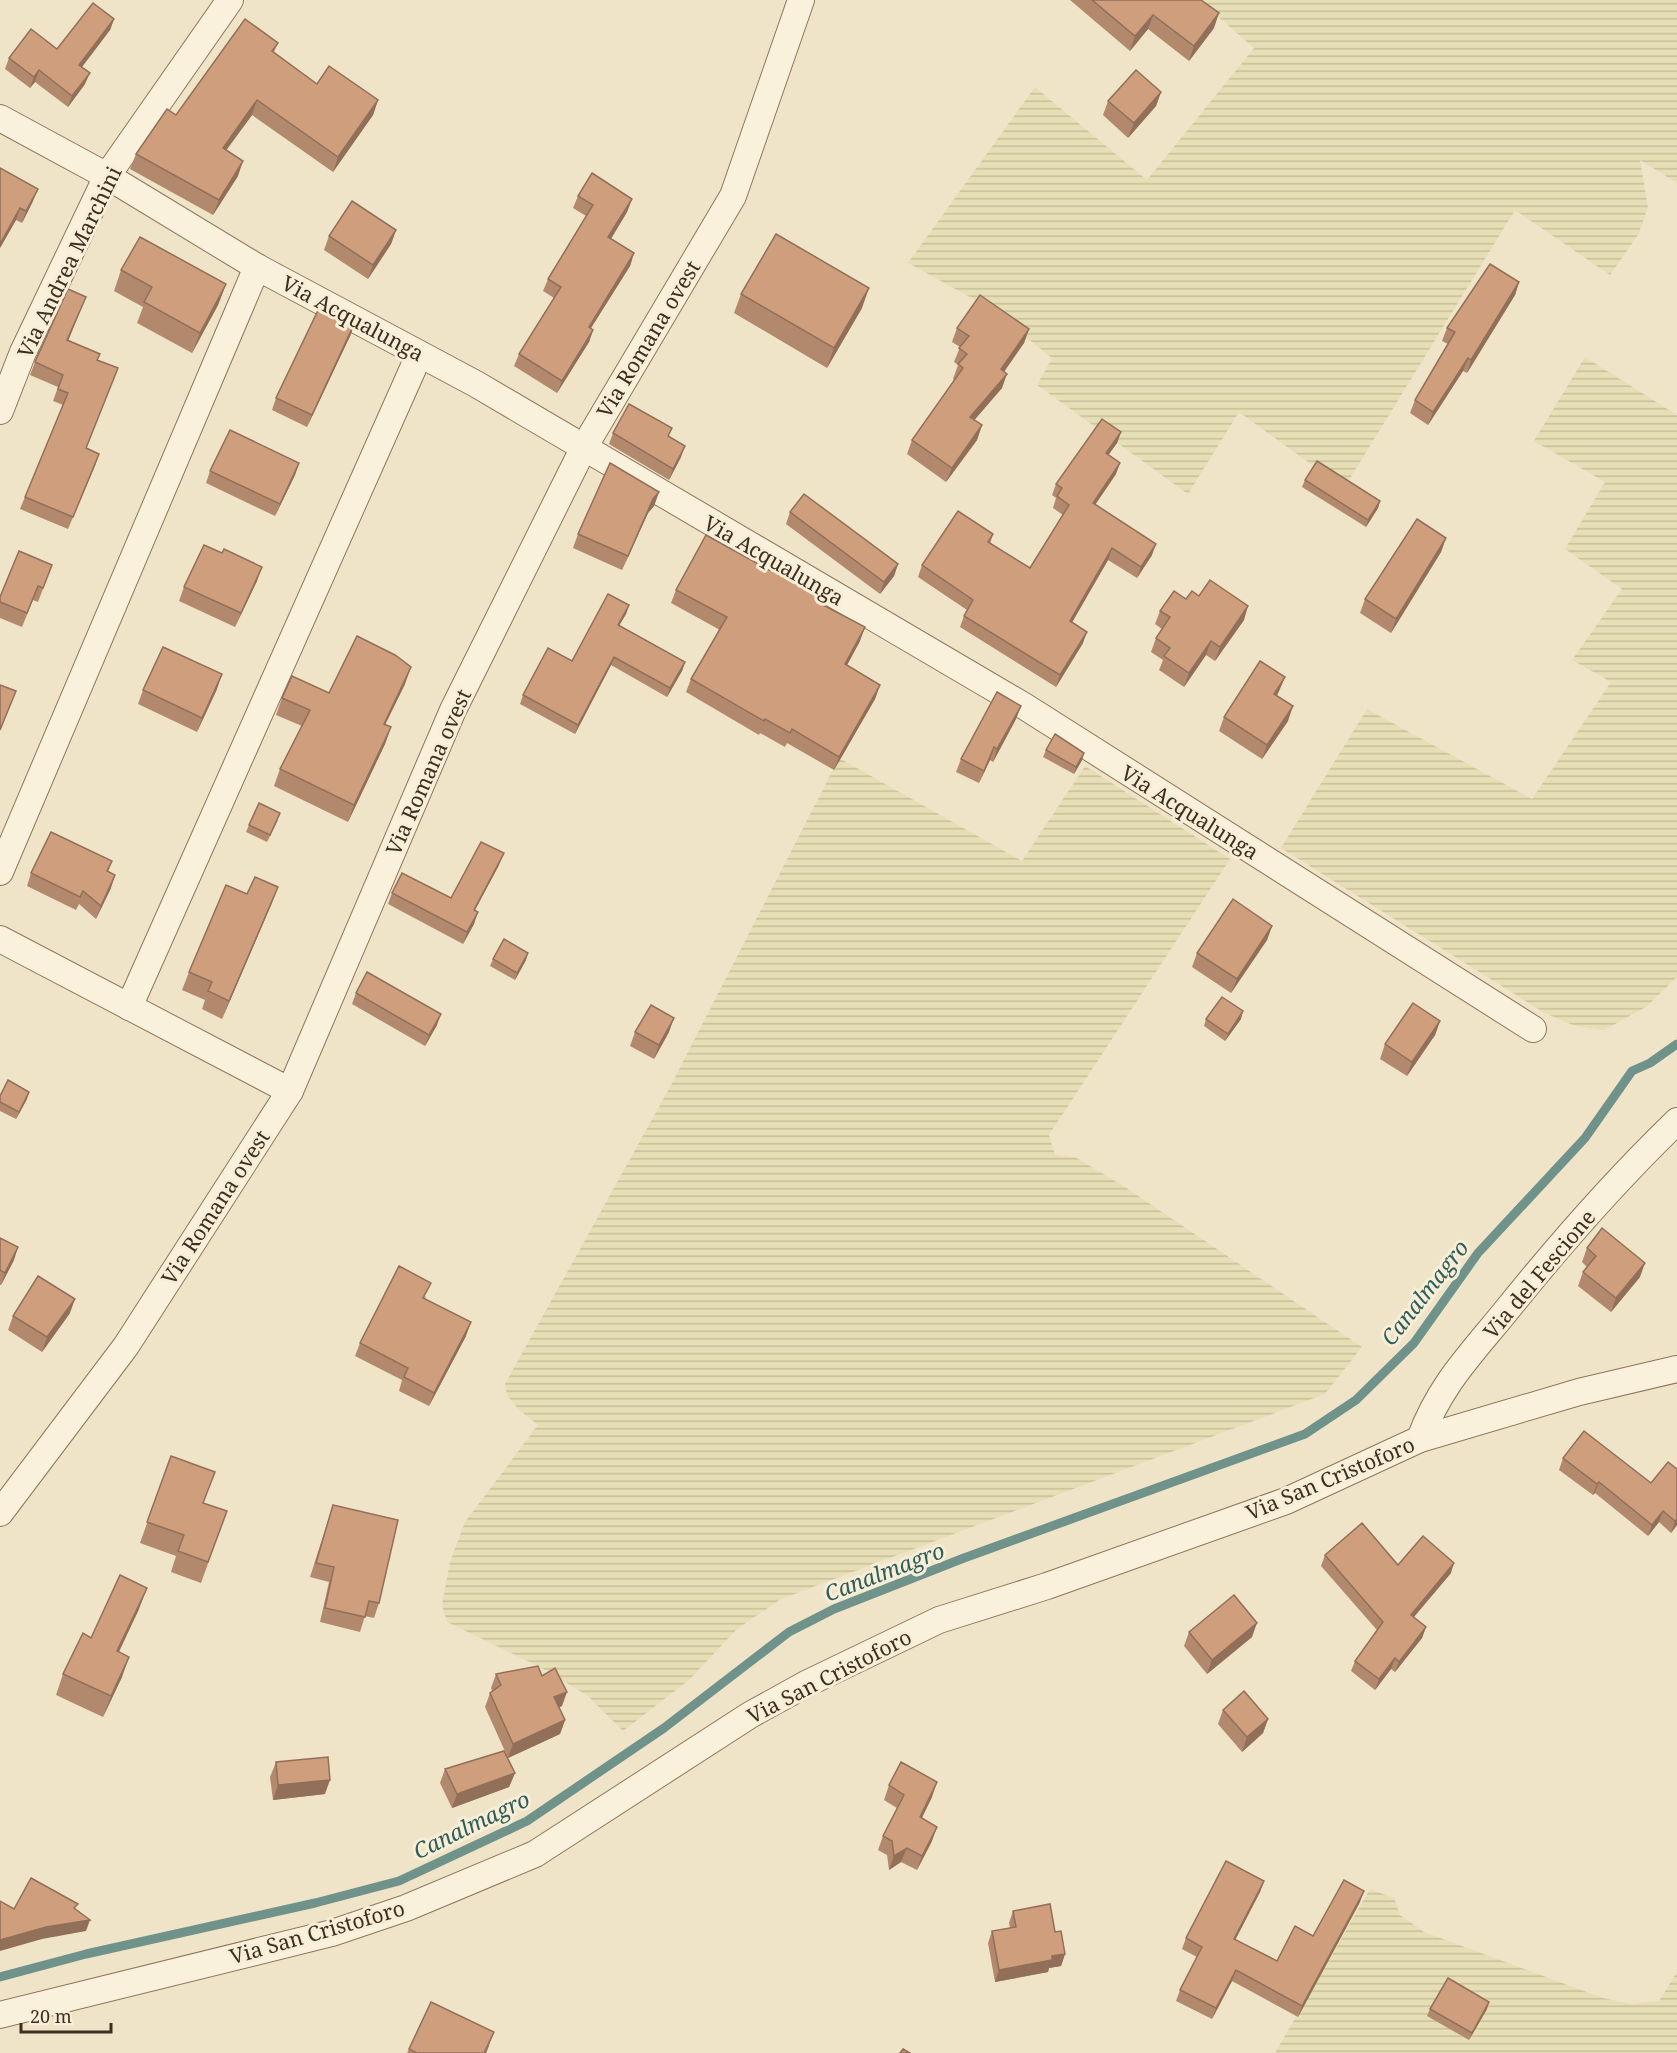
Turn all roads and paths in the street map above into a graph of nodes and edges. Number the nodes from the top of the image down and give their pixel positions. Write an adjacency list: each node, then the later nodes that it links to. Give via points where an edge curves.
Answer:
1 (230, 0): 4 (street, Via Andrea Marchini)
2 (801, 0): 8 (street, Via Romana ovest, via 733,196)
3 (0, 118): 4 (street, Via Acqualunga)
4 (107, 176): 5 (street, Via Acqualunga); 7 (street, Via Andrea Marchini, via 23,352)
5 (258, 267): 6 (street, Via Acqualunga); 9 (street)
6 (419, 355): 8 (street, Via Acqualunga, via 476,384); 11 (street)
7 (0, 411)
8 (583, 449): 12 (street, Via Acqualunga, via 1024,706); 13 (street, Via Romana ovest, via 453,710)
9 (0, 872)
10 (0, 939): 11 (street)
11 (129, 1007): 13 (street)
12 (1533, 1029)
13 (290, 1091): 17 (street, Via Romana ovest, via 126,1346)
14 (1677, 1121): 16 (street, Via del Fescione, via 1560,1247 1442,1390)
15 (1677, 1369): 16 (street, Via San Cristoforo, via 1579,1392)
16 (1420, 1439): 18 (street, Via San Cristoforo, via 1286,1501 939,1620 750,1715 535,1854 406,1908 332,1933)
17 (0, 1513)
18 (0, 2015)

